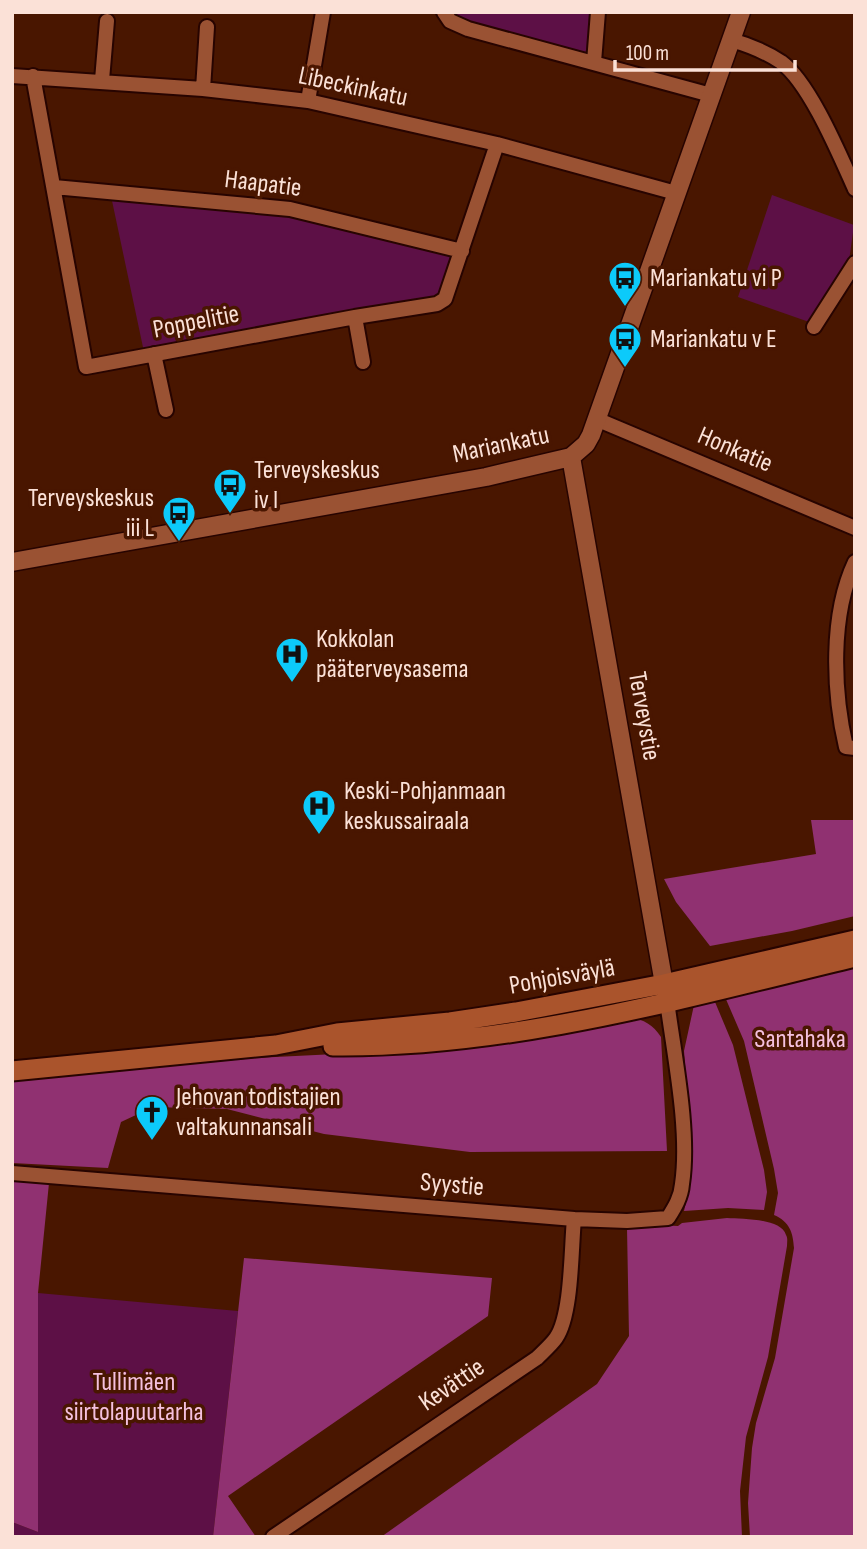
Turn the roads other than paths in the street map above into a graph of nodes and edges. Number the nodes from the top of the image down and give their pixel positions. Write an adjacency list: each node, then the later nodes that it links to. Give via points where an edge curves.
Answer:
1 (323, 12): 14 (street)
2 (444, 12): 8 (street, via 450,21 468,29)
3 (598, 12): 8 (street)
4 (741, 12): 7 (street, Mariankatu)
5 (107, 21): 11 (street)
6 (207, 27): 12 (street)
7 (731, 40): 13 (street, Mariankatu); 17 (street, via 759,50 795,77)
8 (594, 62): 13 (street)
9 (12, 76): 10 (street, Libeckinkatu)
10 (33, 76): 11 (street, Libeckinkatu); 16 (street, Poppelitie)
11 (102, 80): 12 (street, Libeckinkatu)
12 (202, 89): 14 (street, Libeckinkatu)
13 (711, 95): 18 (street, Mariankatu)
14 (308, 101): 15 (street, Libeckinkatu)
15 (497, 144): 18 (street, Libeckinkatu); 19 (street, Poppelitie)
16 (54, 187): 19 (street, Haapatie, via 290,209); 23 (street, Poppelitie, via 86,367)
17 (855, 190)
18 (676, 193): 26 (street, Mariankatu)
19 (462, 251): 21 (street, Poppelitie, via 445,299)
20 (855, 263): 22 (street)
21 (355, 317): 23 (street, Poppelitie); 24 (street)
22 (814, 327)
23 (154, 354): 25 (street)
24 (363, 362)
25 (166, 410)
26 (596, 419): 27 (street, Mariankatu, via 586,444); 28 (street, Honkatie)
27 (571, 457): 29 (street, Mariankatu, via 475,479); 34 (street, Terveystie)
28 (855, 528)
29 (12, 562)
30 (855, 562): 31 (street, via 839,607 837,658 842,729 846,747)
31 (855, 748)
32 (855, 940): 34 (main road, Pohjoisväylä)
33 (855, 957): 34 (main road, Pohjoisväylä)
34 (666, 993): 35 (main road, Pohjoisväylä, via 337,1033 276,1045); 37 (street, Syystie, via 684,1145 677,1203 668,1218)
35 (12, 1071)
36 (12, 1173): 37 (street, Syystie)
37 (574, 1219): 38 (street, Kevättie, via 567,1302 556,1339 537,1358)
38 (273, 1537)

